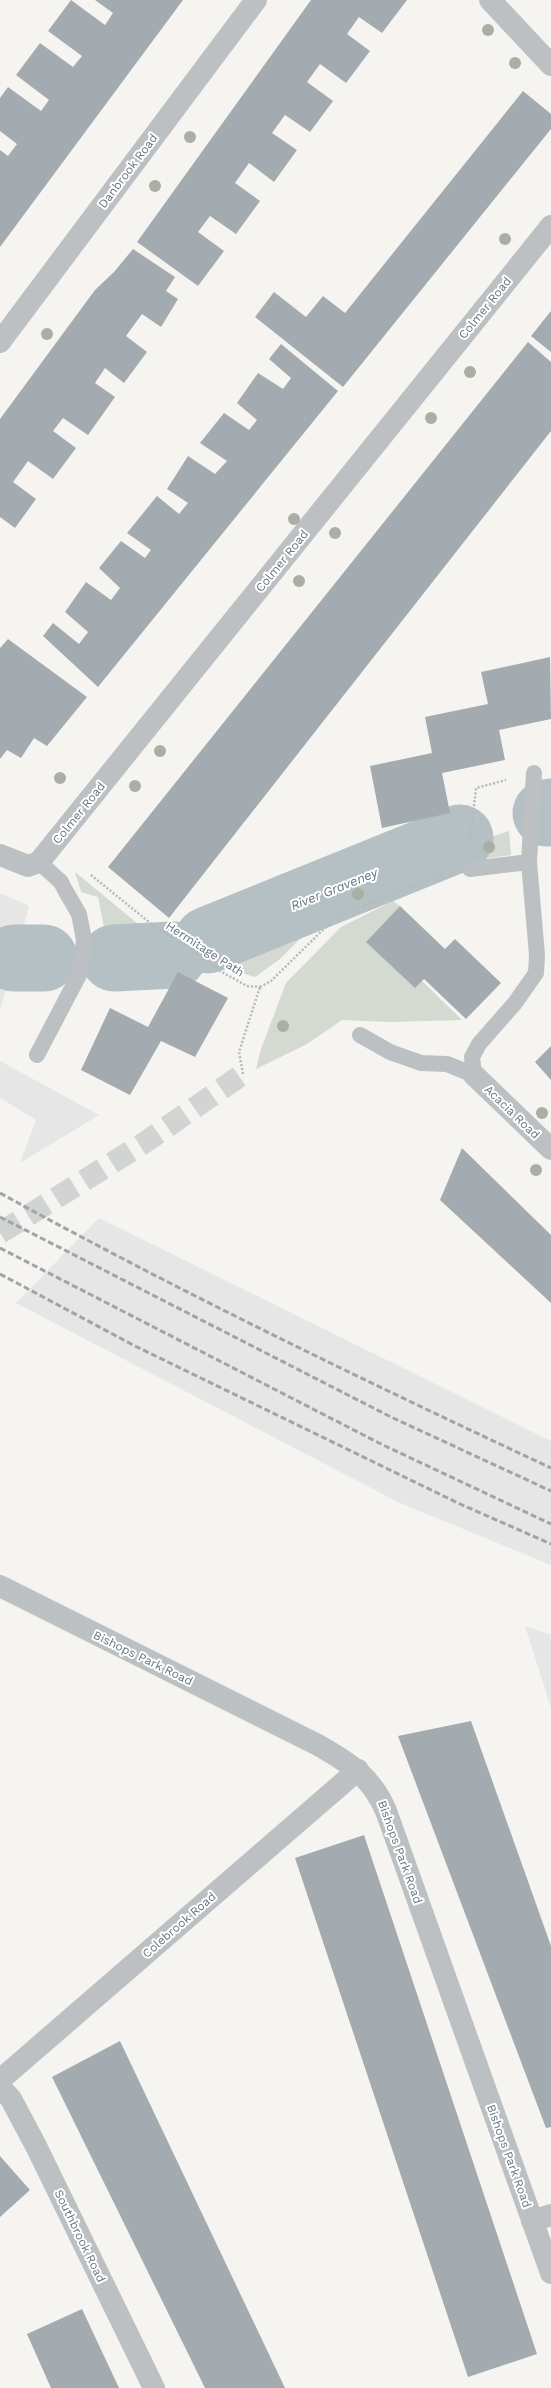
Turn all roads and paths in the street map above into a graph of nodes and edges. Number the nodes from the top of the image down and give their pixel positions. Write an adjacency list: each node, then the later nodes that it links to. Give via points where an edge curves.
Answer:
1 (256, 0): 5 (street, Danbrook Road)
2 (490, 0): 3 (street)
3 (551, 65)
4 (551, 226): 9 (street, Colmer Road)
5 (0, 342)
6 (534, 773): 10 (lane)
7 (476, 788): 11 (path)
8 (0, 854): 9 (street, via 28,866)
9 (39, 862): 15 (lane, via 61,882 79,914 84,940 80,973)
10 (529, 862): 11 (lane); 17 (lane, via 537,955 536,973 515,1003 479,1044 472,1057)
11 (470, 869): 13 (path, via 428,879 336,917 271,981)
12 (86, 871): 13 (path, Hermitage Path, via 155,927 194,950 220,971 247,986)
13 (260, 987): 16 (path, via 239,1052)
14 (360, 1035): 17 (lane, via 390,1052 421,1063 447,1064)
15 (37, 1055)
16 (243, 1074)
17 (474, 1075): 18 (street, Acacia Road)
18 (551, 1149)
19 (0, 1586): 20 (street, Bishops Park Road, via 318,1744)
20 (358, 1770): 21 (street, Colebrook Road); 23 (street, Bishops Park Road, via 371,1782 380,1796)
21 (0, 2080)
22 (0, 2086): 25 (street, Southbrook Road, via 11,2099 36,2146)
23 (542, 2218): 24 (street, Bishops Park Road)
24 (551, 2273)
25 (154, 2388)

